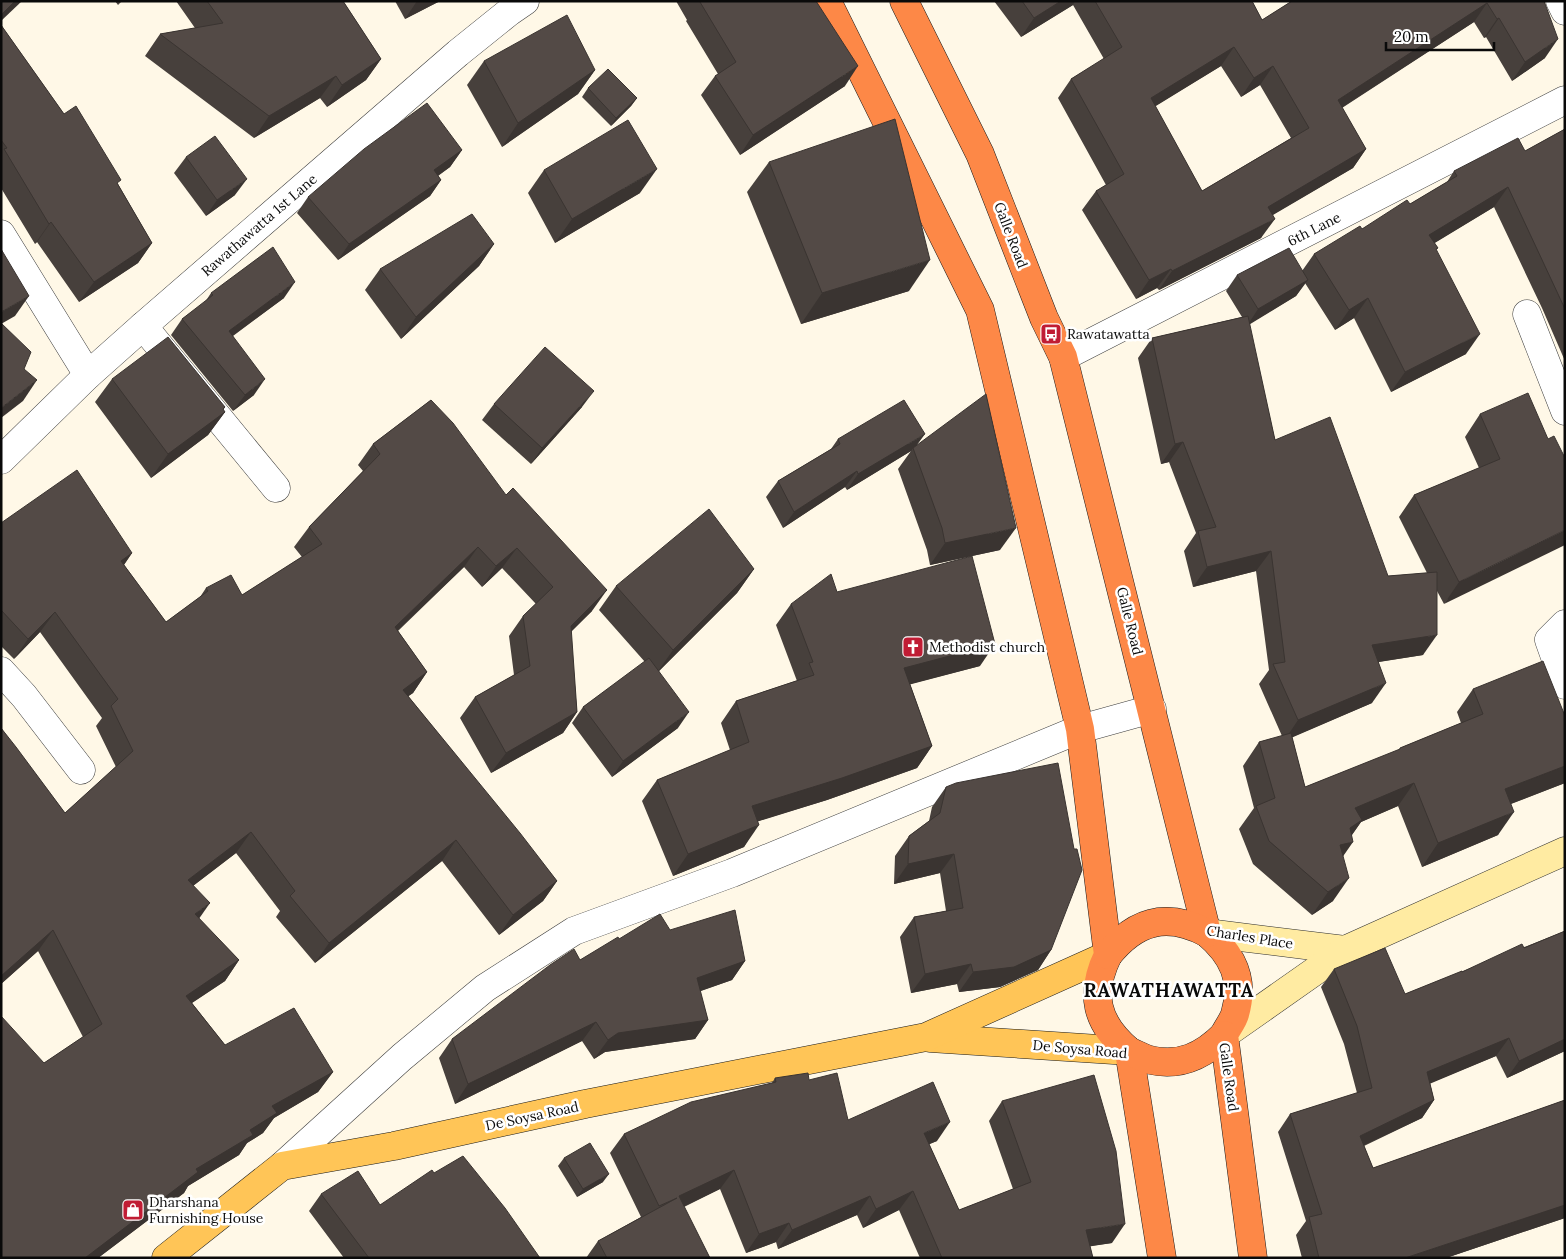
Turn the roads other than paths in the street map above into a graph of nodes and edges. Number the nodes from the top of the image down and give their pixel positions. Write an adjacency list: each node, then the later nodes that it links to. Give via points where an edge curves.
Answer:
1 (525, 1): 9 (street, Rawathawatta 1st Lane, via 458,53)
2 (827, 1): 19 (highway, via 980,310)
3 (904, 1): 10 (highway, Galle Road, via 980,154 1044,318)
4 (1560, 1): 5 (street)
5 (1565, 12)
6 (1565, 100): 10 (street, 6th Lane)
7 (1, 234): 11 (street)
8 (1526, 314): 12 (street)
9 (143, 326): 11 (street, Rawathawatta 1st Lane); 14 (street)
10 (1063, 357): 18 (highway, Galle Road)
11 (88, 376): 13 (street, Rawathawatta 1st Lane)
12 (1565, 411)
13 (1, 460)
14 (276, 488)
15 (1565, 624): 17 (street, via 1549,640)
16 (1, 671): 20 (street)
17 (1565, 685)
18 (1152, 709): 19 (street); 22 (highway, Galle Road)
19 (1080, 729): 24 (highway); 28 (street, via 732,873 574,931 485,988 402,1057)
20 (81, 770)
21 (1565, 851): 23 (street)
22 (1207, 933): 23 (street, Charles Place); 24 (highway, Charles Place, via 1180,923 1154,923 1129,933); 25 (highway, Galle Road, via 1228,955 1236,973 1238,993 1234,1015)
23 (1345, 950): 25 (street)
24 (1108, 955): 26 (main road, De Soysa Road); 27 (highway, via 1098,983 1099,1010 1105,1026)
25 (1224, 1035): 27 (highway, De Soysa Road, via 1201,1054 1186,1060 1150,1060); 31 (highway, Galle Road)
26 (926, 1037): 27 (main road, De Soysa Road); 28 (main road, De Soysa Road)
27 (1129, 1051): 30 (highway)
28 (282, 1166): 29 (main road, De Soysa Road)
29 (166, 1258)
30 (1162, 1258)
31 (1253, 1258)

